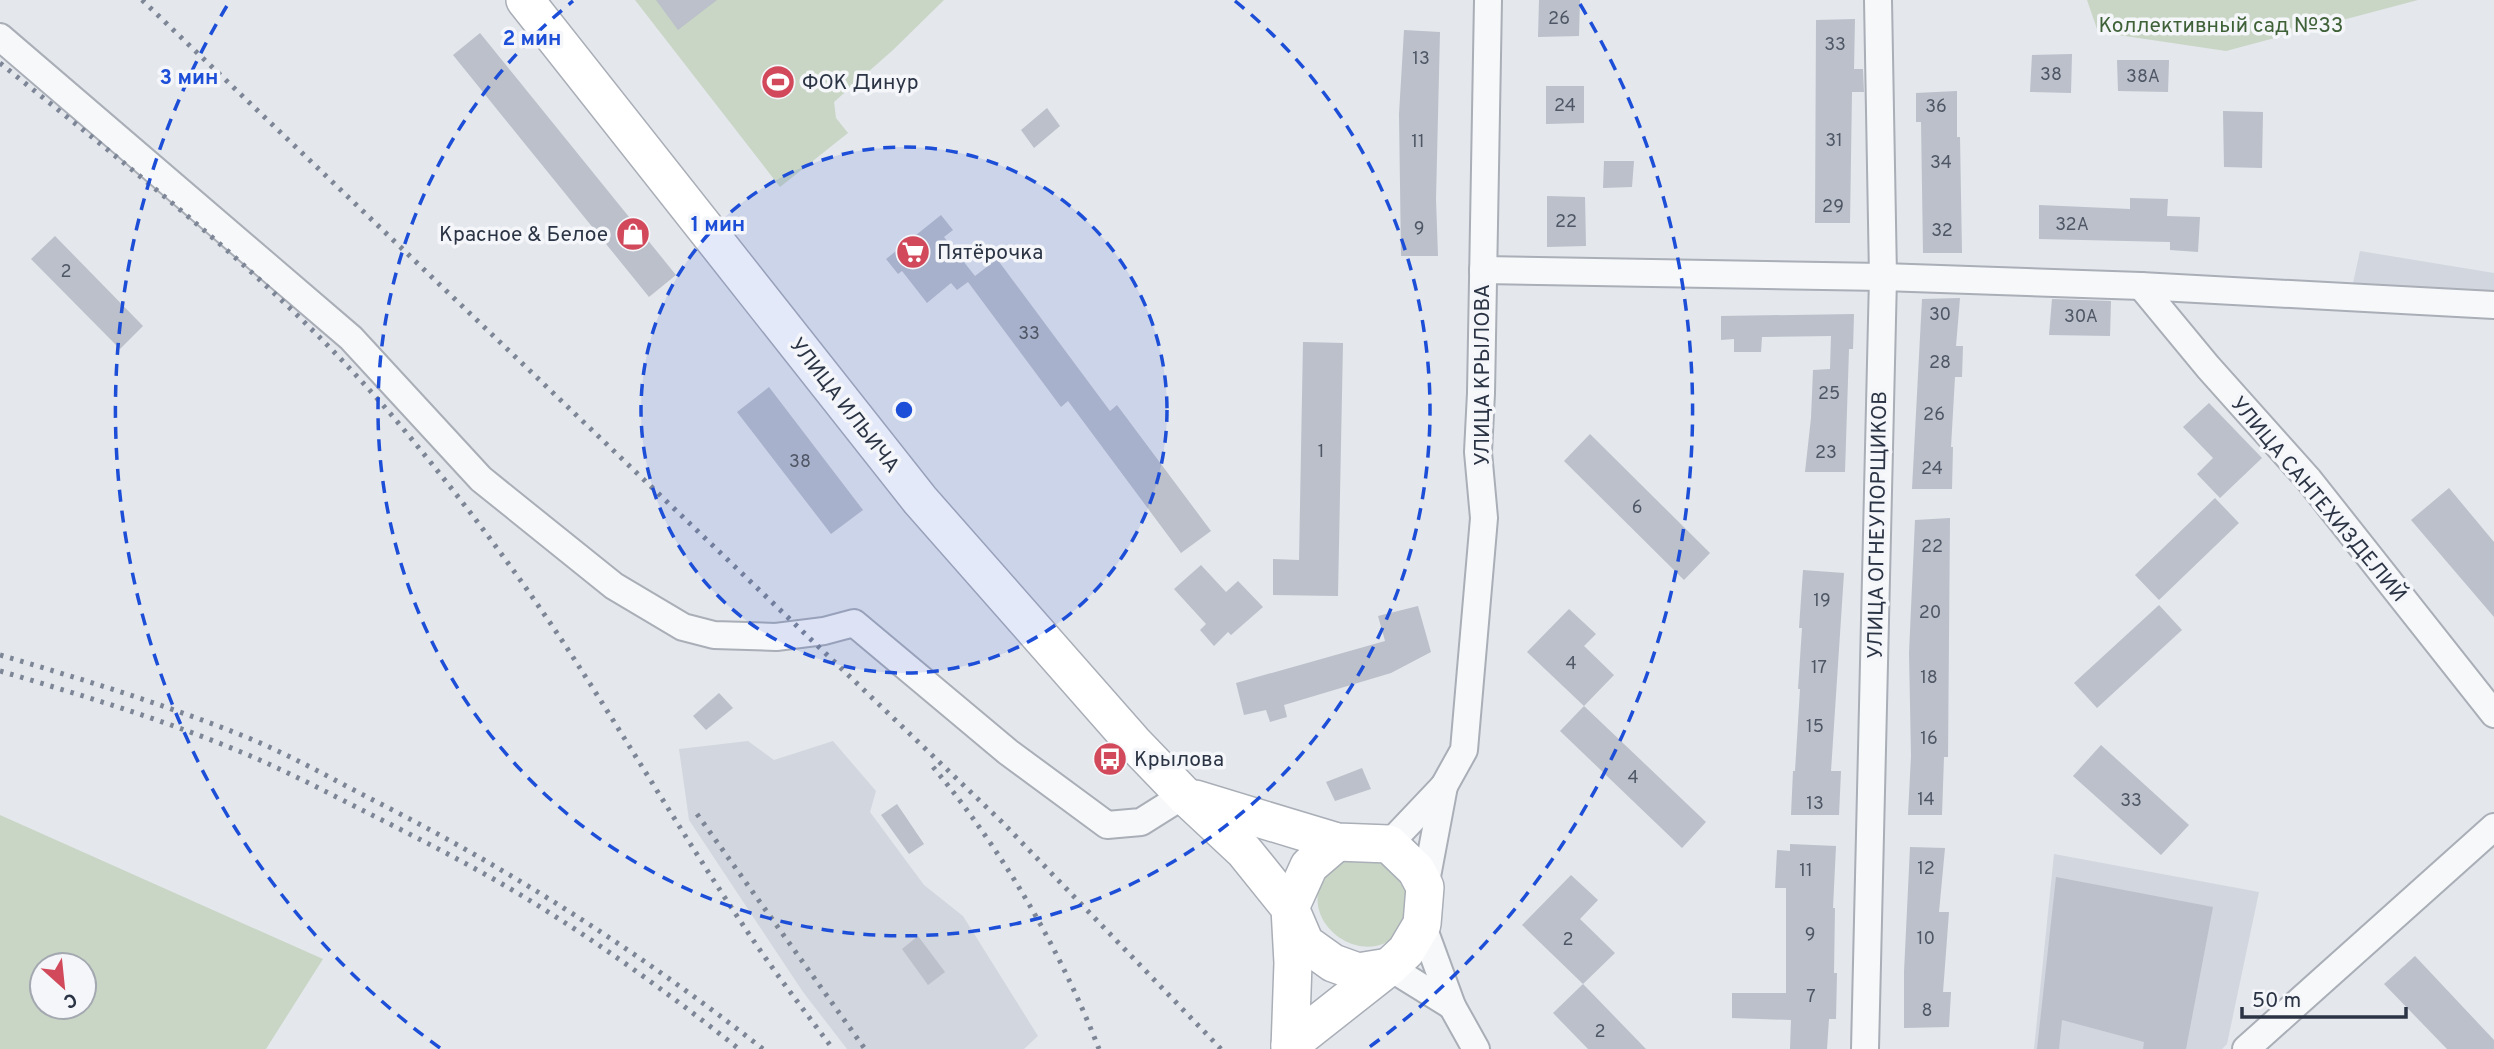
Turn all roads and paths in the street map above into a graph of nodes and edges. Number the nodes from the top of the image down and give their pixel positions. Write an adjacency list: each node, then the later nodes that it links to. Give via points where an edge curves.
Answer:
1 (525, 0): 11 (street, УЛИЦА ИЛЬИЧА, via 920,500)
2 (1488, 0): 5 (street, УЛИЦА КРЫЛОВА)
3 (1878, 0): 6 (street, УЛИЦА ОГНЕУПОРЩИКОВ)
4 (0, 37): 11 (street, via 351,338 481,479 614,586 682,627 714,635 776,637 854,623 1008,752 1107,825 1141,822)
5 (1483, 270): 6 (street); 10 (street, УЛИЦА КРЫЛОВА, via 1478,452 1484,519 1464,750)
6 (1883, 277): 7 (street); 22 (street, УЛИЦА ОГНЕУПОРЩИКОВ)
7 (2141, 286): 8 (street); 9 (street, УЛИЦА САНТЕХИЗДЕЛИЙ, via 2309,480)
8 (2494, 305)
9 (2494, 714)
10 (1444, 786): 14 (street); 15 (street)
11 (1184, 795): 13 (street, УЛИЦА ИЛЬИЧА); 16 (street, УЛИЦА ИЛЬИЧА, via 1244,851)
12 (2494, 827): 23 (street)
13 (1337, 842): 14 (street); 16 (street, via 1309,866)
14 (1389, 844): 15 (street, via 1416,870)
15 (1425, 887): 17 (street)
16 (1290, 908): 18 (street, via 1305,943 1333,963 1359,972); 20 (street)
17 (1422, 924): 18 (street, via 1406,951); 19 (street)
18 (1389, 967): 19 (street); 20 (street)
19 (1452, 1006): 21 (street)
20 (1290, 1047)
21 (1476, 1049)
22 (1864, 1049)
23 (2246, 1049)

